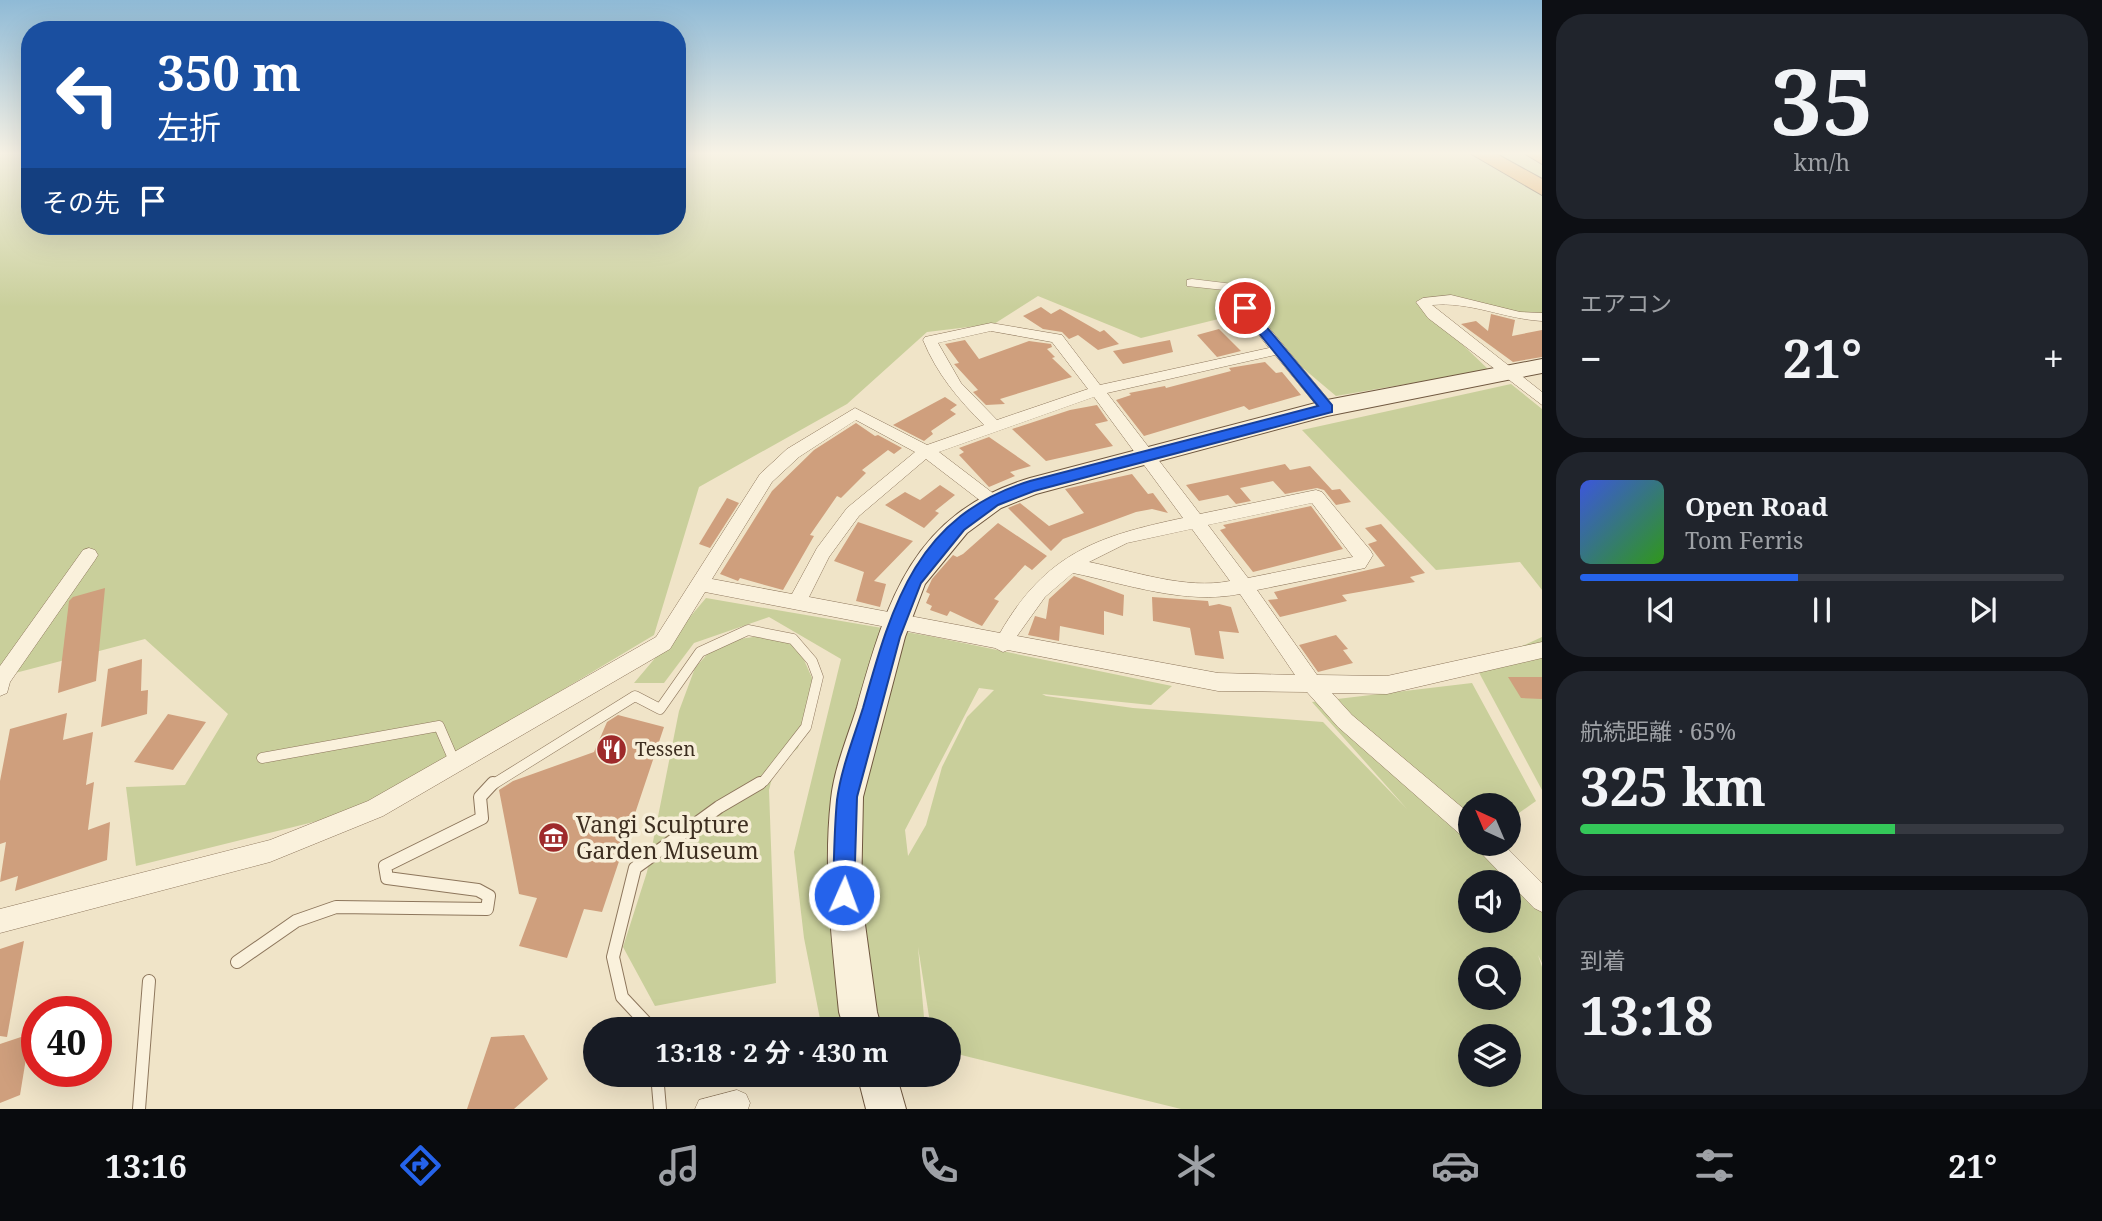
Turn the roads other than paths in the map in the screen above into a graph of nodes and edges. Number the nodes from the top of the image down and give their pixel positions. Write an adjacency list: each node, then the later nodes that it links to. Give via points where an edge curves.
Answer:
1 (1192, 283): 3 (street, via 1228,287)
2 (1542, 317): 5 (street, via 1451,299 1423,302 1433,315)
3 (1278, 350): 6 (street); 8 (street)
4 (1542, 366): 5 (street)
5 (1509, 373): 7 (street); 8 (street)
6 (1099, 390): 9 (street); 9 (street, via 1057,338 991,327 930,340 951,384); 11 (street)
7 (1542, 400)
8 (1327, 408): 11 (street)
9 (993, 425): 10 (street)
10 (926, 451): 12 (street); 16 (street, via 855,413 793,453 766,478); 18 (street, via 853,512 823,553)
11 (1148, 458): 12 (street); 13 (street)
12 (992, 501): 19 (street, via 958,526 914,579)
13 (1196, 522): 15 (street, via 1124,537); 17 (street); 17 (street, via 1316,496 1364,555 1360,563)
14 (89, 555): 22 (street)
15 (1069, 565): 17 (street, via 1189,589); 20 (street, via 1020,611)
16 (701, 584): 18 (street); 25 (street, via 663,643)
17 (1245, 587): 23 (street)
18 (797, 602): 19 (street)
19 (899, 621): 20 (street); 33 (street, via 847,797 844,895)
20 (1003, 643): 23 (street, via 1218,682)
21 (1542, 650): 23 (street, via 1387,685)
22 (0, 682)
23 (1313, 685): 26 (street, via 1345,721)
24 (262, 758): 25 (lane, via 439,726)
25 (455, 763): 29 (street, via 375,809 270,851)
26 (1458, 818)
27 (1500, 856): 28 (street)
28 (1542, 900)
29 (0, 921)
30 (237, 961): 32 (lane, via 296,921 336,907 487,909 489,896 478,890 387,878 385,866 482,818 480,797 498,778 635,696 660,709 700,652 748,631 793,639 812,661 818,677 806,727 764,781 719,807 635,868 613,957 622,997)
31 (149, 981): 37 (lane)
32 (641, 1017)
33 (859, 1017)
34 (658, 1087): 38 (lane)
35 (880, 1087): 40 (street)
36 (737, 1104): 39 (street)
37 (139, 1109)
38 (660, 1109)
39 (708, 1109)
40 (886, 1109)

